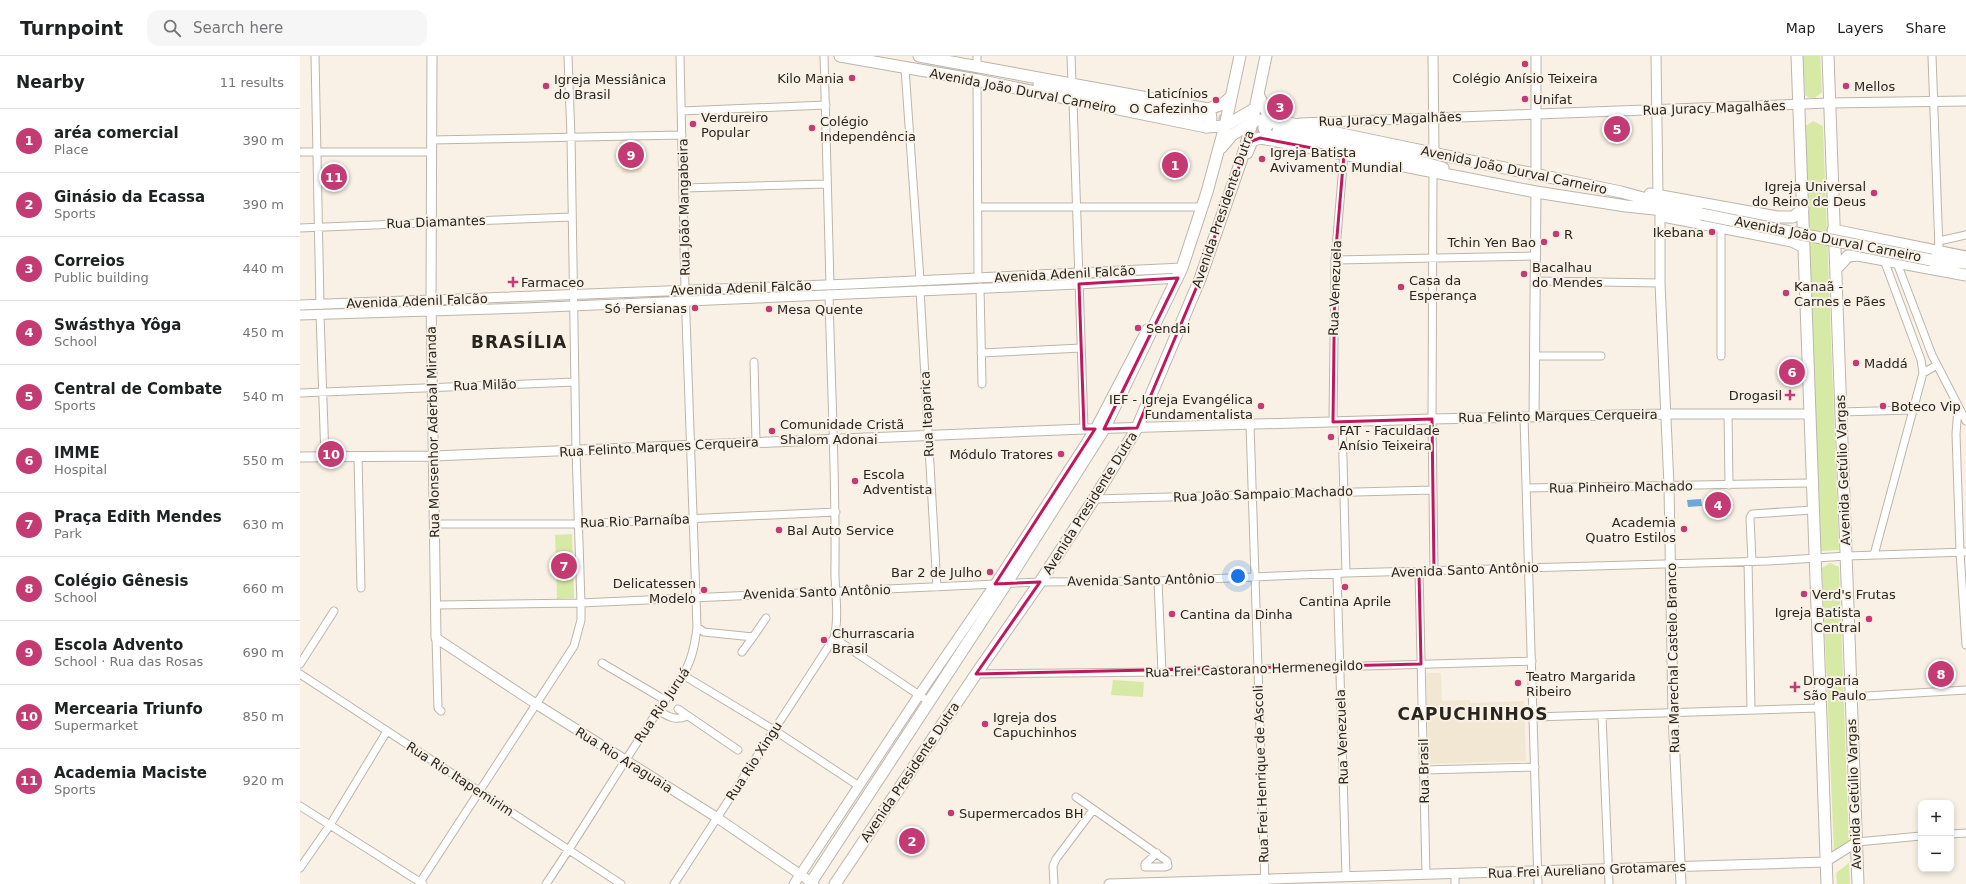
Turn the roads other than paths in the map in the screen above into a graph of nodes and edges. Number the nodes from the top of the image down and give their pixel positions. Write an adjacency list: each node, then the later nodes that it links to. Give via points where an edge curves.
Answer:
1 (315, 56): 46 (street)
2 (432, 56): 43 (street, Rua Monsenhor Aderbal Miranda)
3 (568, 56): 42 (street)
4 (680, 56): 31 (street, Rua João Mangabeira)
5 (824, 56): 28 (street)
6 (840, 56): 18 (main road, Avenida João Durval Carneiro)
7 (919, 56): 17 (main road, Avenida João Durval Carneiro)
8 (1071, 56): 21 (street)
9 (1240, 56): 23 (main road, Avenida Presidente Dutra)
10 (1266, 56): 22 (main road, Avenida Presidente Dutra)
11 (1433, 56): 35 (street)
12 (1536, 56): 34 (street)
13 (1656, 56): 32 (street)
14 (1798, 56): 29 (main road)
15 (1828, 56): 27 (main road, Avenida Getúlio Vargas)
16 (1932, 56): 26 (street)
17 (977, 61): 19 (main road); 21 (main road, Avenida João Durval Carneiro)
18 (904, 69): 20 (main road, Avenida João Durval Carneiro); 100 (street, Rua Itaparica)
19 (989, 75): 20 (main road); 33 (main road)
20 (977, 80): 24 (main road, Avenida João Durval Carneiro); 62 (street)
21 (1072, 84): 33 (main road, Avenida João Durval Carneiro)
22 (1258, 94): 30 (main road, Avenida Presidente Dutra); 40 (main road)
23 (1231, 97): 33 (main road, via 1223,104); 38 (main road, Avenida Presidente Dutra)
24 (1073, 101): 39 (main road, Avenida João Durval Carneiro); 64 (street)
25 (1966, 101): 26 (street, Rua Juracy Magalhães)
26 (1935, 102): 27 (street, Rua Juracy Magalhães); 78 (street)
27 (1830, 103): 29 (street, Rua Juracy Magalhães); 74 (main road, Avenida Getúlio Vargas)
28 (826, 105): 31 (street); 56 (street)
29 (1799, 105): 32 (street, Rua Juracy Magalhães); 65 (main road)
30 (1254, 109): 36 (main road, Avenida Presidente Dutra); 38 (main road)
31 (682, 110): 41 (street, Rua João Mangabeira)
32 (1657, 110): 34 (street, Rua Juracy Magalhães); 60 (street)
33 (1205, 112): 39 (main road, via 1211,118)
34 (1535, 114): 35 (street, Rua Juracy Magalhães); 54 (street)
35 (1433, 118): 37 (street, Rua Juracy Magalhães); 48 (street)
36 (1252, 123): 40 (main road, via 1257,120); 44 (main road, via 1232,135); 51 (main road, Avenida Presidente Dutra)
37 (1293, 123): 40 (main road, Avenida João Durval Carneiro); 48 (main road, Avenida João Durval Carneiro)
38 (1225, 126): 39 (main road, Avenida João Durval Carneiro); 44 (main road, Avenida Presidente Dutra)
39 (1206, 128): 44 (main road)
40 (1278, 131): 49 (main road, Avenida João Durval Carneiro); 50 (main road); 51 (main road, via 1252,141)
41 (682, 135): 42 (street); 57 (street, Rua João Mangabeira)
42 (571, 137): 43 (street); 68 (street)
43 (431, 140): 47 (street, Rua Monsenhor Aderbal Miranda)
44 (1218, 151): 63 (main road, Avenida Presidente Dutra)
45 (300, 152): 46 (street)
46 (317, 152): 47 (street); 71 (street)
47 (431, 152): 70 (street, Rua Monsenhor Aderbal Miranda)
48 (1434, 153): 52 (main road, Avenida João Durval Carneiro)
49 (1344, 154): 53 (main road, Avenida João Durval Carneiro); 84 (street, Rua Venezuela)
50 (1410, 158): 52 (main road); 55 (main road)
51 (1241, 161): 144 (main road, Avenida Presidente Dutra, via 1200,279)
52 (1469, 161): 54 (main road, Avenida João Durval Carneiro)
53 (1433, 173): 55 (main road, Avenida João Durval Carneiro); 83 (street)
54 (1536, 174): 59 (main road, Avenida João Durval Carneiro)
55 (1467, 178): 58 (main road, Avenida João Durval Carneiro)
56 (827, 184): 57 (street); 99 (street)
57 (684, 188): 102 (street, Rua João Mangabeira)
58 (1536, 192): 61 (main road, Avenida João Durval Carneiro); 81 (street)
59 (1621, 192): 60 (main road); 66 (main road, Avenida João Durval Carneiro)
60 (1658, 194): 69 (main road)
61 (1626, 206): 66 (main road, Avenida João Durval Carneiro); 67 (main road)
62 (978, 207): 64 (street); 94 (street)
63 (1202, 207): 64 (street); 93 (main road, Avenida Presidente Dutra)
64 (1078, 208): 91 (street)
65 (1803, 209): 69 (main road, via 1793,217); 79 (main road)
66 (1701, 214): 86 (main road, Avenida João Durval Carneiro, bridge)
67 (1660, 216): 72 (main road); 97 (street, Rua Marechal Castelo Branco)
68 (572, 217): 70 (street, Rua Diamantes); 105 (street)
69 (1777, 217): 77 (main road, via 1780,226 1778,232)
70 (432, 222): 71 (street, Rua Diamantes); 107 (street, Rua Monsenhor Aderbal Miranda)
71 (319, 227): 73 (street, Rua Diamantes); 111 (street)
72 (1720, 227): 77 (main road); 122 (street)
73 (300, 228)
74 (1833, 230): 76 (main road, Avenida João Durval Carneiro); 89 (main road, Avenida Getúlio Vargas)
75 (1966, 235): 78 (street)
76 (1858, 236): 78 (main road, Avenida João Durval Carneiro); 80 (main road, via 1852,240 1851,246)
77 (1769, 237): 79 (main road, via 1792,241)
78 (1939, 246): 82 (main road, Avenida João Durval Carneiro)
79 (1804, 247): 136 (main road)
80 (1858, 255): 85 (main road, Avenida João Durval Carneiro); 89 (main road, Avenida João Durval Carneiro, via 1848,256)
81 (1534, 256): 83 (street); 96 (street)
82 (1966, 257)
83 (1432, 258): 84 (street); 139 (street)
84 (1335, 260): 142 (street, Rua Venezuela)
85 (1884, 260): 87 (main road, Avenida João Durval Carneiro); 125 (street, via 1921,360)
86 (1931, 260): 88 (main road, Avenida João Durval Carneiro); 90 (main road, Avenida João Durval Carneiro)
87 (1897, 263): 92 (main road, Avenida João Durval Carneiro); 124 (street)
88 (1966, 263)
89 (1836, 269): 133 (main road, Avenida Getúlio Vargas)
90 (1966, 271)
91 (1079, 274): 93 (street, Avenida Adenil Falcão); 95 (street, Avenida Adenil Falcão); 98 (street)
92 (1966, 275)
93 (1179, 276): 98 (street, Avenida Adenil Falcão); 146 (main road, Avenida Presidente Dutra)
94 (978, 278): 95 (street, Avenida Adenil Falcão); 100 (street, Avenida Adenil Falcão)
95 (1042, 280): 98 (street, Avenida Adenil Falcão); 101 (street, Avenida Adenil Falcão)
96 (1535, 281): 97 (street); 120 (street)
97 (1660, 283): 134 (street, Rua Marechal Castelo Branco)
98 (1079, 284): 118 (street)
99 (830, 285): 100 (street, Avenida Adenil Falcão); 103 (street, Avenida Adenil Falcão)
100 (920, 285): 101 (street, Avenida Adenil Falcão); 104 (street, Avenida Adenil Falcão); 147 (street, Rua Itaparica)
101 (980, 287): 119 (street)
102 (685, 290): 103 (street, Avenida Adenil Falcão); 105 (street, Avenida Adenil Falcão); 108 (street, Rua João Mangabeira)
103 (779, 292): 104 (street, Avenida Adenil Falcão); 108 (street, Avenida Adenil Falcão)
104 (829, 294): 148 (street)
105 (573, 295): 106 (street, Avenida Adenil Falcão); 112 (street)
106 (525, 297): 107 (street, Avenida Adenil Falcão); 113 (street)
107 (431, 300): 109 (street, Avenida Adenil Falcão); 114 (street, Rua Monsenhor Aderbal Miranda)
108 (686, 300): 112 (street, Avenida Adenil Falcão); 150 (street, Rua João Mangabeira)
109 (345, 303): 111 (street, Avenida Adenil Falcão); 115 (street)
110 (300, 305): 111 (street, Avenida Adenil Falcão)
111 (320, 305)
112 (574, 306): 113 (street, Avenida Adenil Falcão); 126 (street)
113 (525, 308): 114 (street, Avenida Adenil Falcão)
114 (432, 312): 115 (street, Avenida Adenil Falcão); 128 (street, Rua Monsenhor Aderbal Miranda)
115 (345, 314): 117 (street, Avenida Adenil Falcão)
116 (300, 315): 117 (street, Avenida Adenil Falcão)
117 (320, 315): 129 (street)
118 (1081, 348): 119 (street); 145 (street)
119 (981, 353): 127 (street)
120 (1534, 356): 121 (street); 137 (street)
121 (1601, 356)
122 (1721, 356)
123 (754, 362): 149 (street)
124 (1937, 365): 125 (street); 131 (street)
125 (1923, 373): 132 (street)
126 (575, 382): 128 (street, Rua Milão); 151 (street)
127 (982, 384)
128 (433, 387): 129 (street, Rua Milão); 152 (street, Rua Monsenhor Aderbal Miranda)
129 (323, 391): 130 (street, Rua Milão); 155 (street)
130 (300, 393)
131 (1958, 407): 141 (street); 169 (street, via 1956,434)
132 (1912, 410): 133 (street); 170 (street)
133 (1841, 412): 171 (main road, Avenida Getúlio Vargas)
134 (1666, 414): 135 (street, Rua Felinto Marques Cerqueira); 137 (street, Rua Felinto Marques Cerqueira); 158 (street, Rua Marechal Castelo Branco)
135 (1728, 414): 136 (street, Rua Felinto Marques Cerqueira); 157 (street)
136 (1809, 414): 156 (main road)
137 (1534, 417): 138 (street, Rua Felinto Marques Cerqueira)
138 (1524, 418): 139 (street, Rua Felinto Marques Cerqueira); 159 (street)
139 (1432, 419): 140 (street, Rua Felinto Marques Cerqueira); 160 (street)
140 (1342, 421): 142 (street, Rua Felinto Marques Cerqueira); 161 (street)
141 (1966, 421)
142 (1333, 422): 143 (street, Rua Felinto Marques Cerqueira)
143 (1250, 424): 144 (street, Rua Felinto Marques Cerqueira); 162 (street, Rua Frei Henrique de Ascoli)
144 (1137, 428): 146 (street, Rua Felinto Marques Cerqueira); 163 (main road, Avenida Presidente Dutra)
145 (1084, 429): 146 (street, Rua Felinto Marques Cerqueira); 147 (street, Rua Felinto Marques Cerqueira)
146 (1099, 429): 183 (main road, Avenida Presidente Dutra)
147 (929, 437): 148 (street, Rua Felinto Marques Cerqueira); 184 (street, Rua Itaparica)
148 (833, 441): 149 (street, Rua Felinto Marques Cerqueira); 165 (street)
149 (756, 442): 150 (street, Rua Felinto Marques Cerqueira)
150 (690, 445): 151 (street, Rua Felinto Marques Cerqueira); 166 (street, Rua João Mangabeira)
151 (576, 451): 152 (street, Rua Felinto Marques Cerqueira); 168 (street)
152 (434, 456): 154 (street, Rua Felinto Marques Cerqueira); 167 (street, Rua Monsenhor Aderbal Miranda)
153 (300, 457): 155 (street, Rua Felinto Marques Cerqueira)
154 (358, 457): 155 (street, Rua Felinto Marques Cerqueira); 185 (street)
155 (325, 458)
156 (1811, 483): 157 (street, Rua Pinheiro Machado); 164 (main road)
157 (1729, 485): 158 (street, Rua Pinheiro Machado)
158 (1669, 486): 159 (street, Rua Pinheiro Machado); 174 (street, Rua Marechal Castelo Branco)
159 (1527, 488): 175 (street)
160 (1433, 490): 161 (street, Rua João Sampaio Machado); 176 (street)
161 (1345, 491): 162 (street, Rua João Sampaio Machado); 178 (street)
162 (1253, 493): 163 (street, Rua João Sampaio Machado); 180 (street, Rua Frei Henrique de Ascoli)
163 (1094, 499): 182 (main road, Avenida Presidente Dutra)
164 (1812, 510): 172 (main road); 173 (street, via 1752,514)
165 (836, 512): 166 (street, Rua Rio Parnaíba); 186 (street)
166 (693, 519): 168 (street, Rua Rio Parnaíba); 187 (street, Rua João Mangabeira)
167 (434, 524): 168 (street, Rua Rio Parnaíba); 189 (street, Rua Monsenhor Aderbal Miranda)
168 (578, 524): 188 (street)
169 (1963, 552): 170 (street, Avenida Santo Antônio); 196 (street)
170 (1874, 555): 171 (street, Avenida Santo Antônio)
171 (1847, 556): 172 (street, Avenida Santo Antônio); 209 (main road, Avenida Getúlio Vargas)
172 (1814, 558): 173 (street, Avenida Santo Antônio); 213 (main road)
173 (1750, 561): 174 (street, Avenida Santo Antônio); 215 (street)
174 (1670, 563): 175 (street, Avenida Santo Antônio); 218 (street, Rua Marechal Castelo Branco)
175 (1529, 568): 176 (street, Avenida Santo Antônio); 198 (street)
176 (1434, 571): 177 (street, Avenida Santo Antônio)
177 (1418, 572): 178 (street, Avenida Santo Antônio); 201 (street, Rua Brasil)
178 (1346, 573): 179 (street, Avenida Santo Antônio)
179 (1337, 574): 180 (street, Avenida Santo Antônio); 202 (street, Rua Venezuela)
180 (1255, 577): 181 (street, Avenida Santo Antônio); 203 (street, Rua Frei Henrique de Ascoli)
181 (1158, 581): 182 (street, Avenida Santo Antônio); 204 (street)
182 (1040, 582): 183 (street, Avenida Santo Antônio); 206 (main road, Avenida Presidente Dutra)
183 (1000, 584): 184 (street, Avenida Santo Antônio); 210 (main road, Avenida Presidente Dutra)
184 (937, 587): 186 (street, Avenida Santo Antônio)
185 (361, 588)
186 (834, 591): 187 (street, Avenida Santo Antônio); 195 (street, via 838,612)
187 (696, 597): 188 (street, Avenida Santo Antônio); 192 (street, Rua Rio Juruá)
188 (581, 603): 189 (street, Avenida Santo Antônio); 212 (street, via 581,620 574,646)
189 (436, 605): 194 (street, Rua Monsenhor Aderbal Miranda)
190 (334, 611): 200 (street)
191 (766, 618): 193 (street)
192 (697, 627): 193 (street, via 704,632); 207 (street, Rua Rio Juruá, via 690,665)
193 (753, 637): 197 (street)
194 (436, 638): 212 (street, Rua Rio Araguaia); 216 (street, Rua Monsenhor Aderbal Miranda, via 438,708)
195 (834, 638): 210 (street); 222 (street, Rua Rio Xingu)
196 (1966, 645)
197 (742, 652)
198 (1532, 661): 201 (street, Rua Frei Castorano Hermenegildo); 221 (street)
199 (602, 663): 211 (street)
200 (300, 664)
201 (1421, 664): 202 (street, Rua Frei Castorano Hermenegildo); 228 (street, Rua Brasil)
202 (1340, 666): 203 (street, Rua Frei Castorano Hermenegildo); 252 (street, Rua Venezuela)
203 (1257, 669): 204 (street, Rua Frei Castorano Hermenegildo); 254 (street, Rua Frei Henrique de Ascoli)
204 (1162, 672): 206 (street, Rua Frei Castorano Hermenegildo)
205 (300, 674): 223 (street, Rua Rio Itapemirim)
206 (976, 674): 262 (main road, Avenida Presidente Dutra)
207 (684, 675): 211 (street, Rua Rio Juruá); 222 (street)
208 (1966, 690): 209 (street)
209 (1850, 696): 241 (main road, Avenida Getúlio Vargas)
210 (924, 698): 224 (main road, Avenida Presidente Dutra)
211 (665, 700): 217 (street, Rua Rio Juruá)
212 (536, 704): 226 (street, Rua Rio Araguaia); 230 (street)
213 (1820, 708): 215 (street); 244 (main road)
214 (678, 709): 220 (street)
215 (1751, 710): 218 (street)
216 (441, 711)
217 (659, 711): 220 (street, via 673,719); 226 (street, Rua Rio Juruá)
218 (1673, 714): 219 (street); 245 (street, Rua Marechal Castelo Branco)
219 (1602, 715): 221 (street); 247 (street)
220 (687, 716): 225 (street)
221 (1534, 717): 227 (street)
222 (774, 730): 229 (street); 234 (street, Rua Rio Xingu)
223 (387, 731): 230 (street, Rua Rio Itapemirim); 236 (street)
224 (898, 739): 229 (street, Avenida Presidente Dutra); 237 (main road, Avenida Presidente Dutra)
225 (738, 750)
226 (625, 760): 234 (street, Rua Rio Araguaia); 242 (street, Rua Rio Juruá)
227 (1535, 767): 228 (street); 248 (street)
228 (1424, 770): 249 (street, Rua Brasil)
229 (859, 786): 235 (street, Avenida Presidente Dutra)
230 (479, 790): 242 (street, Rua Rio Itapemirim); 255 (street)
231 (1076, 797): 233 (street)
232 (300, 806): 236 (street)
233 (1093, 810): 243 (street); 263 (street, via 1056,859 1053,866)
234 (716, 817): 251 (street, Rua Rio Araguaia); 259 (street, Rua Rio Xingu)
235 (833, 825): 237 (street); 251 (street, Avenida Presidente Dutra)
236 (330, 826): 246 (street); 255 (street)
237 (843, 833): 261 (main road, Avenida Presidente Dutra)
238 (1966, 833): 239 (street)
239 (1954, 834)
240 (1918, 836): 241 (street)
241 (1857, 842): 244 (street); 270 (main road, Avenida Getúlio Vargas)
242 (569, 851): 257 (street, Rua Rio Juruá); 258 (street, Rua Rio Itapemirim)
243 (1157, 854)
244 (1825, 862): 245 (street, Rua Frei Aureliano Grotamares); 269 (main road)
245 (1681, 867): 247 (street, Rua Frei Aureliano Grotamares); 268 (street, Rua Marechal Castelo Branco)
246 (300, 868)
247 (1608, 869): 248 (street, Rua Frei Aureliano Grotamares); 267 (street)
248 (1538, 871): 250 (street, Rua Frei Aureliano Grotamares); 266 (street)
249 (1426, 874): 250 (street, Rua Frei Aureliano Grotamares); 253 (street, Rua Frei Aureliano Grotamares)
250 (1455, 874): 265 (street)
251 (800, 875): 260 (street, Avenida Presidente Dutra); 261 (street, Rua Rio Araguaia)
252 (1346, 876): 253 (street, Rua Frei Aureliano Grotamares); 254 (street, Rua Frei Aureliano Grotamares)
253 (1358, 880)
254 (1265, 881): 256 (street, Rua Frei Aureliano Grotamares)
255 (421, 883)
256 (1173, 883): 264 (street, Rua Frei Aureliano Grotamares)
257 (546, 884)
258 (621, 884)
259 (674, 884)
260 (794, 884)
261 (812, 884)
262 (835, 884)
263 (1054, 884)
264 (1109, 884)
265 (1455, 884)
266 (1538, 884)
267 (1609, 884)
268 (1681, 884)
269 (1827, 884)
270 (1858, 884)

